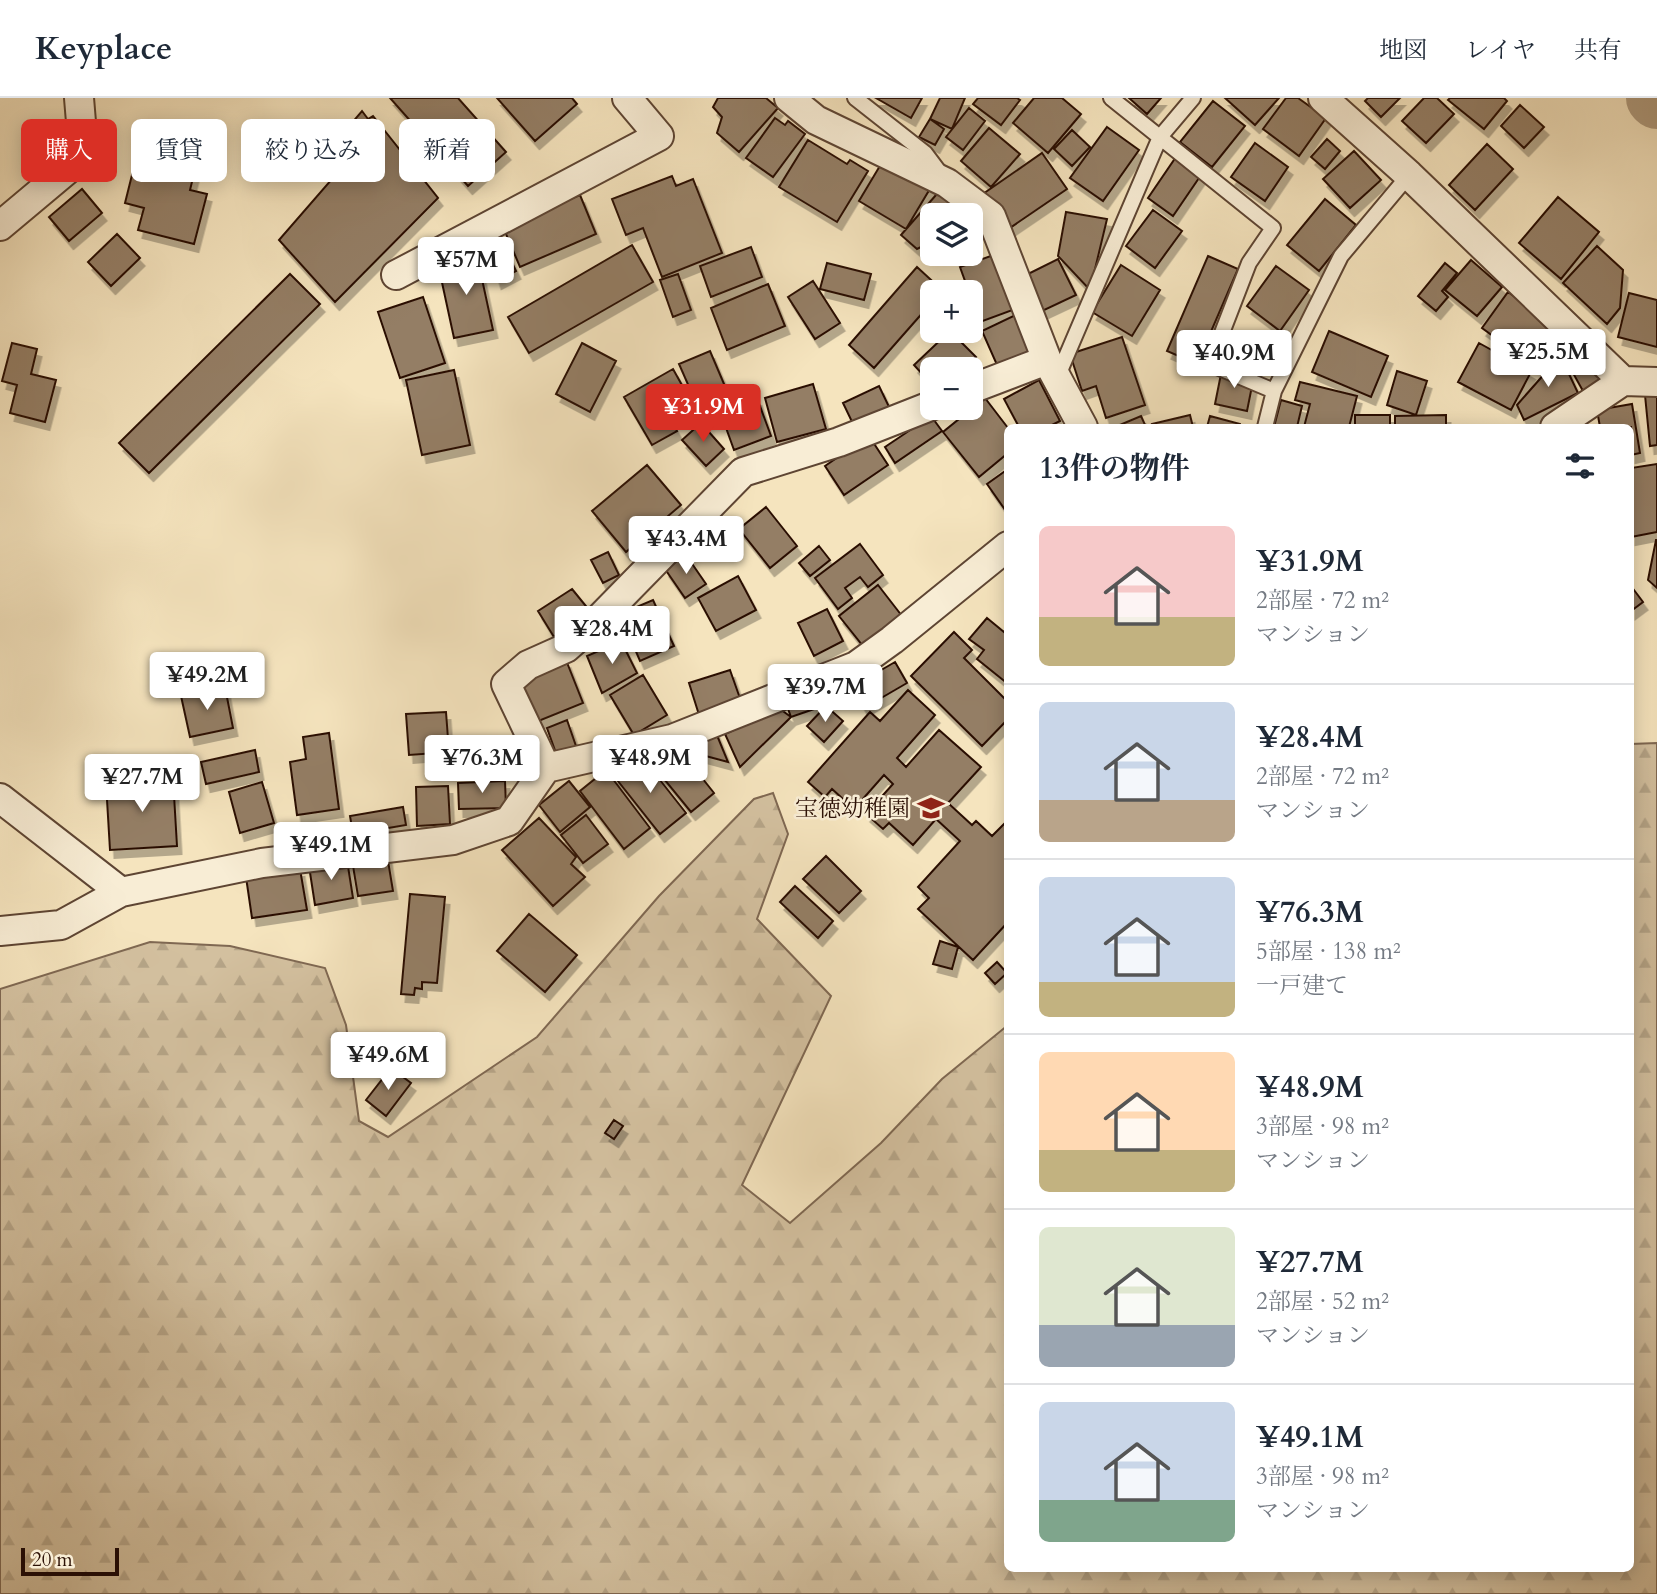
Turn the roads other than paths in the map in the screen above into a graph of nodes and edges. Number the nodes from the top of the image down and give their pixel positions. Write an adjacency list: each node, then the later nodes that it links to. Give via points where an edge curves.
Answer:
1 (79, 98): 11 (street, via 81,122 74,164)
2 (627, 98): 12 (street, via 659,136)
3 (789, 98): 10 (street, via 816,120)
4 (855, 98): 10 (lane, via 925,153)
5 (1111, 98): 8 (lane)
6 (1193, 98): 8 (lane)
7 (1323, 98): 9 (street)
8 (1160, 137): 13 (lane); 16 (lane, via 1273,228 1249,263 1210,364)
9 (1409, 175): 14 (street); 16 (lane, via 1341,256)
10 (947, 183): 13 (street, via 991,216)
11 (0, 226)
12 (396, 275)
13 (1052, 369): 15 (street); 18 (street)
14 (1646, 378): 20 (street)
15 (983, 386)
16 (1274, 391): 19 (lane)
17 (920, 410): 22 (street, via 743,472 600,618 566,648 528,666 506,684)
18 (1081, 424)
19 (1266, 424)
20 (1561, 424)
21 (1004, 549): 22 (street, via 856,666 672,739)
22 (546, 768): 24 (street, via 509,821 453,840 262,863)
23 (0, 798): 24 (street)
24 (121, 892): 25 (street, via 61,925)
25 (0, 931)

